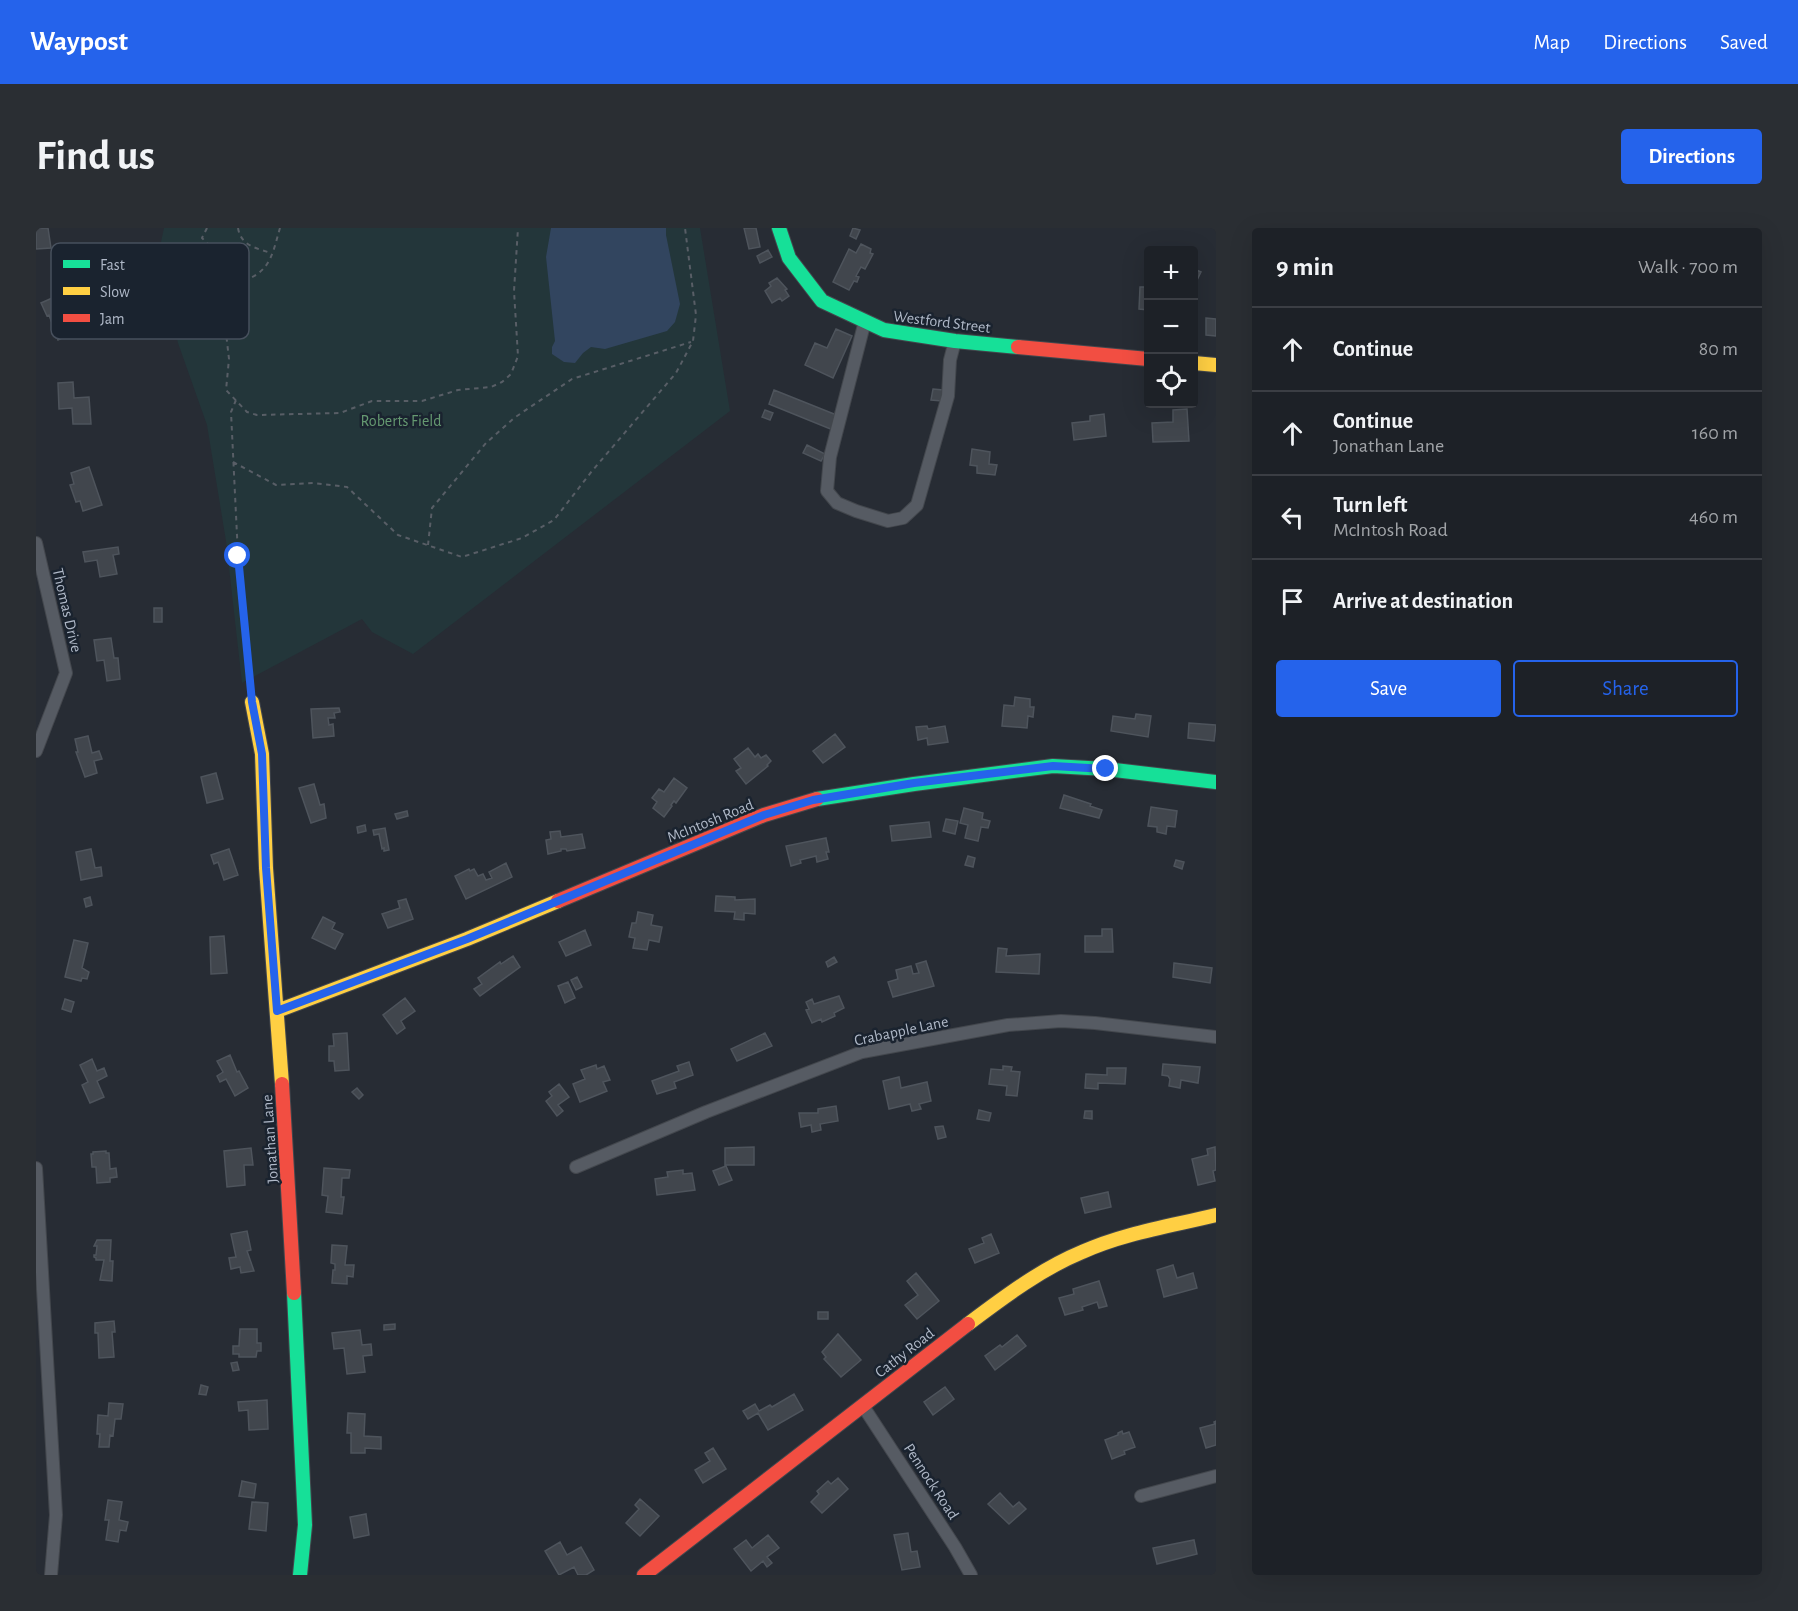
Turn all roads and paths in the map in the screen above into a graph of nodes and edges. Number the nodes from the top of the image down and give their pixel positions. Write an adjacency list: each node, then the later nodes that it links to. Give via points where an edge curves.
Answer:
1 (207, 228): 7 (path, via 202,238)
2 (238, 228): 8 (path)
3 (280, 228): 10 (path)
4 (518, 228): 19 (path, via 514,291 518,356 511,374 502,382 422,401 372,401 340,413 257,416)
5 (686, 228): 14 (path, via 696,315)
6 (779, 228): 12 (street, Westford Street, via 789,258 822,301)
7 (207, 243)
8 (245, 243)
9 (249, 245): 10 (path)
10 (272, 253): 11 (path, via 258,274)
11 (249, 279)
12 (865, 321): 15 (street, Westford Street, via 884,330); 15 (street, via 830,456 827,491 837,503 888,521 903,518 917,505 948,396)
13 (227, 339): 19 (path, via 229,359 225,386)
14 (693, 341): 22 (path, via 572,379 514,418 486,443 432,508); 22 (path, via 670,381 554,520 522,538 462,557)
15 (955, 341): 16 (street, Westford Street)
16 (1144, 359)
17 (1198, 363): 18 (street)
18 (1216, 365)
19 (236, 400): 20 (path, via 231,412)
20 (233, 462): 22 (path, via 276,485 314,483 347,488 398,535); 23 (path)
21 (36, 543): 24 (street, Thomas Drive, via 66,673)
22 (428, 545)
23 (252, 702): 26 (street, Jonathan Lane, via 262,754)
24 (36, 751)
25 (1216, 782): 26 (street, McIntosh Road, via 1053,766 813,800 764,815 467,939)
26 (277, 1011): 35 (street, Jonathan Lane, via 305,1525)
27 (1216, 1037): 28 (street, Crabapple Lane, via 1061,1021 1008,1025 862,1052)
28 (576, 1167)
29 (36, 1168): 34 (street, via 56,1515)
30 (1216, 1215): 31 (street, Cathy Road, via 1082,1251 1024,1284 970,1322)
31 (862, 1406): 36 (street, Cathy Road); 37 (street, Pennock Road)
32 (1216, 1476): 33 (street)
33 (1141, 1496)
34 (51, 1575)
35 (300, 1575)
36 (644, 1575)
37 (971, 1575)

